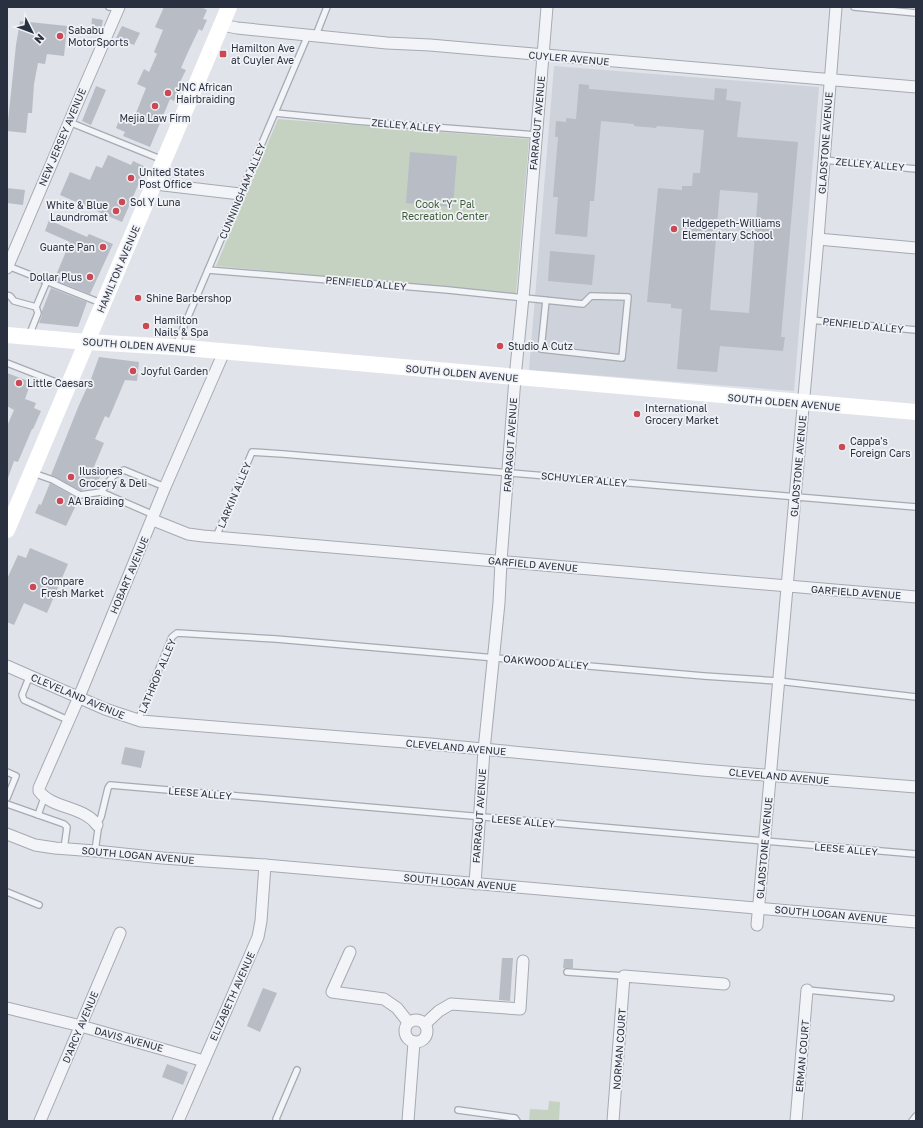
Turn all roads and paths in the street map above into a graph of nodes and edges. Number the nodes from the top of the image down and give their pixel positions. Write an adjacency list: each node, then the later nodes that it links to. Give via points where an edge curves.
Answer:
1 (116, 7): 14 (street, NEW JERSEY AVENUE)
2 (229, 7): 8 (main road, HAMILTON AVENUE)
3 (327, 7): 9 (lane, CUNNINGHAM ALLEY)
4 (547, 7): 10 (street, FARRAGUT AVENUE)
5 (836, 7): 11 (street, GLADSTONE AVENUE)
6 (854, 7): 7 (lane)
7 (916, 13)
8 (222, 25): 9 (street, CUYLER AVENUE); 16 (main road, HAMILTON AVENUE)
9 (312, 35): 10 (street, CUYLER AVENUE); 13 (lane, CUNNINGHAM ALLEY)
10 (543, 56): 11 (street, CUYLER AVENUE); 15 (street, FARRAGUT AVENUE)
11 (830, 79): 12 (street, CUYLER AVENUE); 17 (street, GLADSTONE AVENUE)
12 (916, 87)
13 (275, 113): 15 (lane, ZELLEY ALLEY); 20 (lane, CUNNINGHAM ALLEY)
14 (69, 122): 16 (lane); 23 (street, NEW JERSEY AVENUE)
15 (536, 135): 27 (street, FARRAGUT AVENUE)
16 (164, 160): 19 (main road, HAMILTON AVENUE)
17 (824, 160): 18 (lane, ZELLEY ALLEY); 21 (street, GLADSTONE AVENUE)
18 (916, 169)
19 (155, 184): 20 (street); 29 (main road, HAMILTON AVENUE)
20 (240, 194): 24 (lane, CUNNINGHAM ALLEY)
21 (818, 239): 22 (street); 31 (street, GLADSTONE AVENUE)
22 (916, 248)
23 (8, 267): 25 (lane)
24 (208, 270): 27 (lane, PENFIELD ALLEY); 36 (lane, CUNNINGHAM ALLEY)
25 (47, 282): 29 (lane); 30 (lane)
26 (7, 295): 30 (lane, via 14,301)
27 (523, 297): 28 (lane, PENFIELD ALLEY); 39 (street, FARRAGUT AVENUE)
28 (546, 300): 28 (lane, PENFIELD ALLEY, via 583,304 591,296 628,297 622,358 541,349)
29 (103, 304): 35 (main road, HAMILTON AVENUE)
30 (36, 307): 34 (lane, via 38,313)
31 (810, 320): 32 (lane, PENFIELD ALLEY); 41 (street, GLADSTONE AVENUE)
32 (916, 330)
33 (7, 335): 34 (main road, SOUTH OLDEN AVENUE)
34 (28, 336): 35 (main road, SOUTH OLDEN AVENUE)
35 (87, 342): 36 (main road, SOUTH OLDEN AVENUE); 40 (main road, HAMILTON AVENUE)
36 (175, 348): 37 (main road, SOUTH OLDEN AVENUE)
37 (224, 352): 39 (main road, SOUTH OLDEN AVENUE); 46 (street, HOBART AVENUE)
38 (7, 363): 40 (lane)
39 (515, 378): 41 (main road, SOUTH OLDEN AVENUE); 45 (street, FARRAGUT AVENUE)
40 (68, 387): 44 (main road, HAMILTON AVENUE)
41 (803, 404): 42 (main road, SOUTH OLDEN AVENUE); 48 (street, GLADSTONE AVENUE)
42 (916, 412)
43 (252, 452): 45 (lane, SCHUYLER ALLEY); 52 (lane, LARKIN ALLEY)
44 (31, 473): 47 (lane, via 53,480 80,495); 51 (main road, HAMILTON AVENUE)
45 (509, 473): 48 (lane, SCHUYLER ALLEY); 53 (street, FARRAGUT AVENUE)
46 (165, 487): 47 (lane, via 124,470 113,476); 50 (street, HOBART AVENUE)
47 (101, 492): 50 (lane)
48 (795, 498): 49 (lane, SCHUYLER ALLEY); 54 (street, GLADSTONE AVENUE)
49 (916, 507)
50 (154, 517): 52 (street, GARFIELD AVENUE, via 188,534); 61 (street, HOBART AVENUE)
51 (7, 530)
52 (216, 538): 53 (street, GARFIELD AVENUE)
53 (501, 561): 54 (street, GARFIELD AVENUE); 57 (street, FARRAGUT AVENUE)
54 (787, 587): 55 (street, GARFIELD AVENUE); 60 (street, GLADSTONE AVENUE)
55 (916, 597)
56 (177, 632): 57 (lane, OAKWOOD ALLEY); 64 (lane, LATHROP ALLEY, via 172,637)
57 (494, 658): 60 (lane, OAKWOOD ALLEY); 65 (street, FARRAGUT AVENUE)
58 (7, 666): 59 (street, CLEVELAND AVENUE)
59 (30, 675): 61 (street, CLEVELAND AVENUE); 63 (lane, via 22,695 24,700)
60 (778, 681): 62 (lane, OAKWOOD ALLEY); 67 (street, GLADSTONE AVENUE)
61 (79, 697): 63 (street, HOBART AVENUE); 64 (street, CLEVELAND AVENUE)
62 (916, 697)
63 (68, 720): 70 (street, HOBART AVENUE, via 38,791)
64 (138, 720): 65 (street, CLEVELAND AVENUE)
65 (484, 750): 67 (street, CLEVELAND AVENUE); 73 (street, FARRAGUT AVENUE)
66 (7, 772): 69 (lane, via 16,776)
67 (770, 774): 68 (street, CLEVELAND AVENUE); 76 (street, GLADSTONE AVENUE)
68 (916, 788)
69 (7, 798)
70 (44, 798): 72 (lane); 74 (street, via 84,815)
71 (7, 804): 72 (lane)
72 (38, 815): 77 (lane, via 67,827)
73 (479, 816): 74 (lane, LEESE ALLEY, via 110,786); 76 (lane, LEESE ALLEY); 81 (street, FARRAGUT AVENUE)
74 (97, 825): 78 (lane)
75 (7, 834): 77 (street, SOUTH LOGAN AVENUE, via 35,845)
76 (764, 841): 79 (lane, LEESE ALLEY); 84 (street, GLADSTONE AVENUE)
77 (64, 849): 78 (street, SOUTH LOGAN AVENUE)
78 (95, 851): 80 (street, SOUTH LOGAN AVENUE)
79 (916, 854)
80 (265, 865): 81 (street, SOUTH LOGAN AVENUE); 100 (street, ELIZABETH AVENUE, via 258,937)
81 (475, 884): 84 (street, SOUTH LOGAN AVENUE)
82 (7, 892): 83 (lane)
83 (39, 905)
84 (758, 907): 85 (street, SOUTH LOGAN AVENUE); 86 (street, GLADSTONE AVENUE)
85 (916, 922)
86 (757, 925)
87 (120, 933): 98 (street, D'ARCY AVENUE)
88 (350, 952): 96 (street, via 332,992 384,999 397,1008)
89 (523, 961): 97 (street, via 520,1009 451,1004)
90 (567, 972): 91 (lane)
91 (624, 976): 92 (street); 109 (street, NORMAN COURT)
92 (724, 984)
93 (807, 990): 94 (lane); 110 (street, ERMAN COURT)
94 (891, 998)
95 (7, 1008): 98 (street, DAVIS AVENUE)
96 (408, 1022): 97 (street, via 415,1019); 99 (street, via 404,1029 405,1034)
97 (425, 1024): 99 (street, via 426,1037 420,1042)
98 (81, 1026): 100 (street, DAVIS AVENUE); 104 (street, D'ARCY AVENUE)
99 (414, 1042): 107 (street)
100 (204, 1061): 105 (street, ELIZABETH AVENUE)
101 (297, 1070): 106 (lane)
102 (458, 1110): 108 (lane, via 515,1118)
103 (916, 1116): 111 (lane)
104 (40, 1121)
105 (178, 1121)
106 (277, 1121)
107 (408, 1121)
108 (517, 1121)
109 (613, 1121)
110 (796, 1121)
111 (912, 1121)

